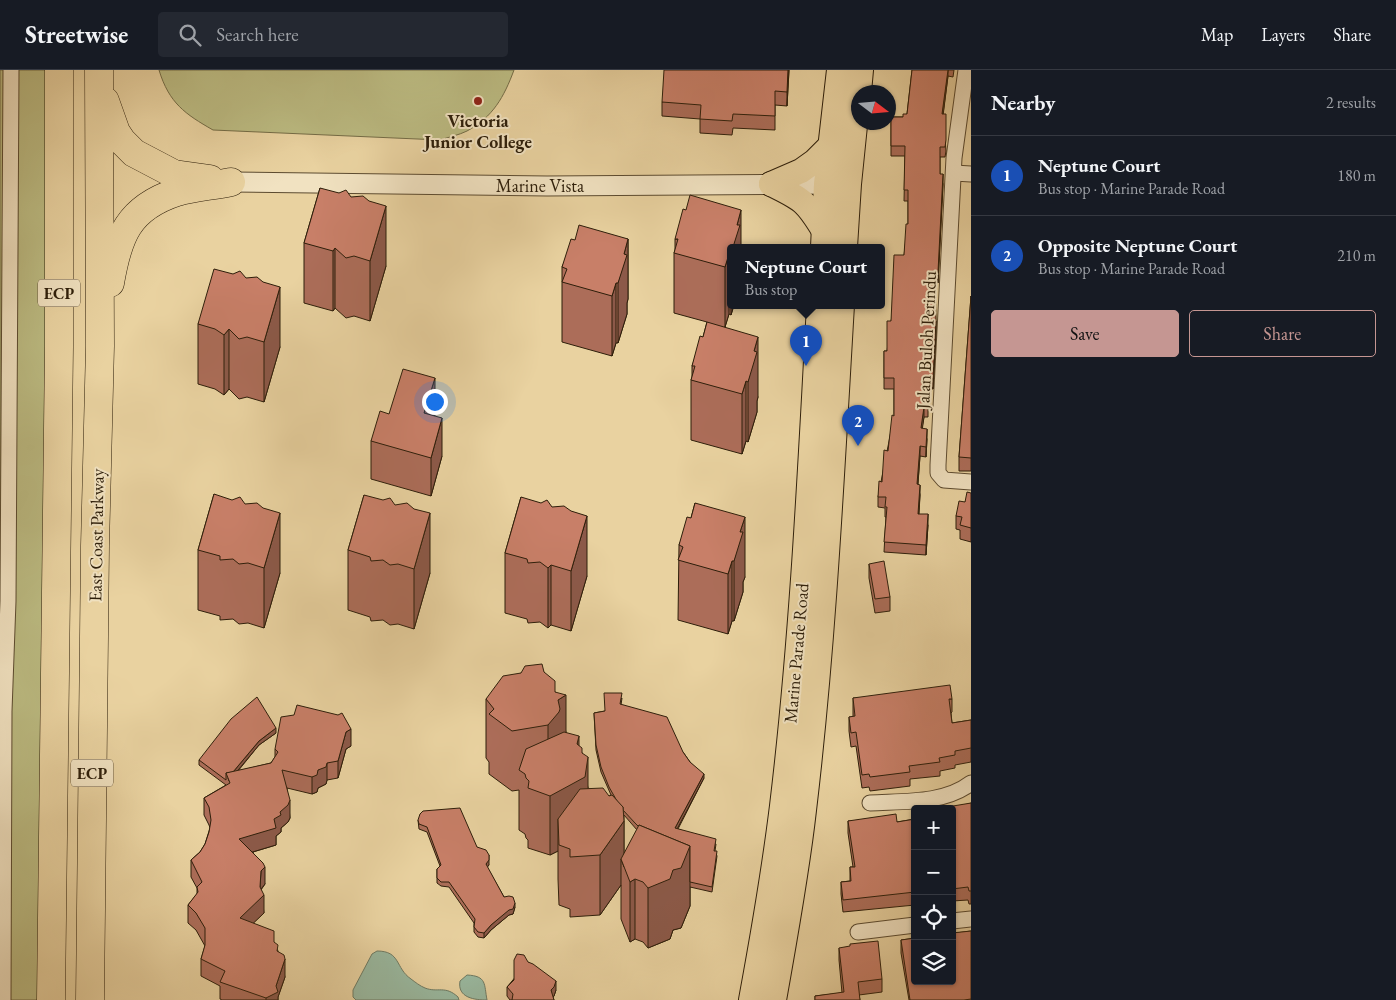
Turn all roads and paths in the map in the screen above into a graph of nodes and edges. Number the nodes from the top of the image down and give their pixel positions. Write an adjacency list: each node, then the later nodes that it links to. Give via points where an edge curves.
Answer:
1 (11, 70): 27 (street)
2 (59, 70): 28 (highway, ECP)
3 (838, 70): 9 (main road)
4 (861, 70): 7 (main road)
5 (966, 70): 10 (street, Jalan Buloh Perindu)
6 (99, 74): 12 (highway, via 110,119 122,141 134,153 174,174); 19 (highway, East Coast Parkway / ECP)
7 (860, 85)
8 (851, 128): 14 (main road)
9 (830, 146): 13 (main road, via 801,171); 14 (main road)
10 (954, 173): 11 (street); 20 (street, Jalan Buloh Perindu, via 938,473 944,480)
11 (971, 174)
12 (231, 182): 13 (street, Marine Vista, via 547,186); 19 (highway, via 178,192 137,212 122,236 114,259)
13 (771, 184): 14 (street, Marine Vista); 15 (main road, via 798,197 810,209)
14 (838, 184): 15 (main road); 16 (main road)
15 (823, 239)
16 (845, 244)
17 (819, 309): 30 (main road, Marine Parade Road, via 794,684 782,806)
18 (842, 309): 31 (main road, Marine Parade Road, via 814,720 795,876)
19 (100, 346): 29 (highway, East Coast Parkway / ECP)
20 (971, 482)
21 (971, 783): 22 (street, via 954,794 936,798)
22 (870, 804)
23 (971, 919): 24 (street)
24 (956, 921)
25 (911, 925): 26 (street)
26 (858, 932)
27 (3, 1000)
28 (51, 1000)
29 (90, 1000)
30 (751, 1000)
31 (774, 1000)

